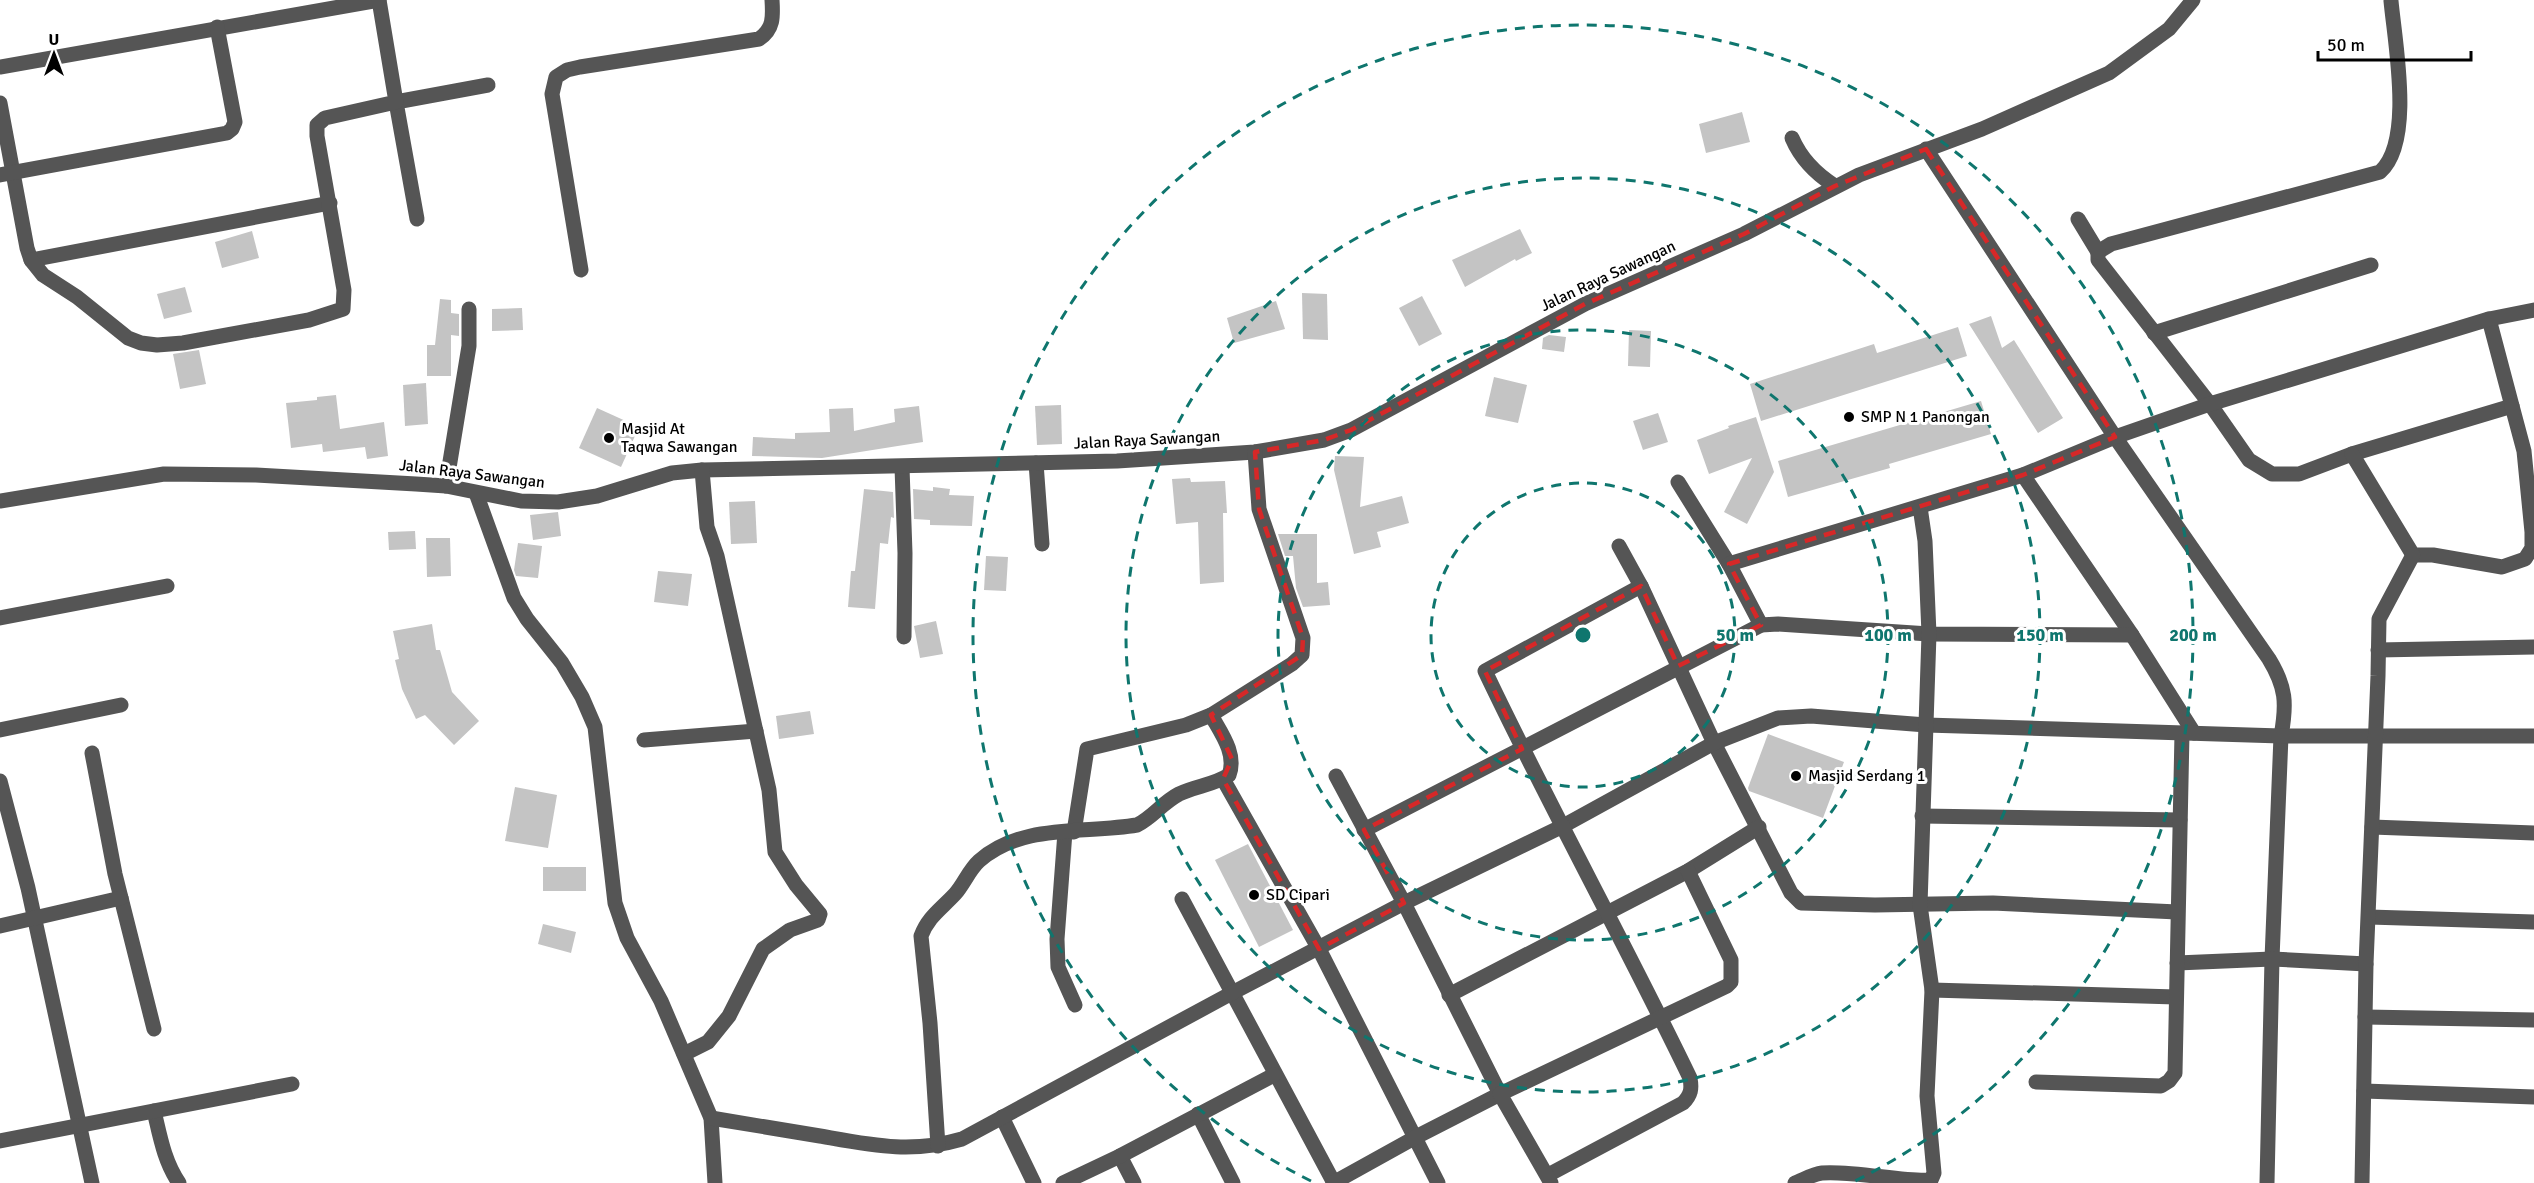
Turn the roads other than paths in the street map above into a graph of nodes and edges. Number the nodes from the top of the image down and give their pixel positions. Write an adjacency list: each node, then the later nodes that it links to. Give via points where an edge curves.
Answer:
1 (379, 0): 5 (street); 8 (street)
2 (772, 0): 20 (street, via 771,27 759,39 580,66 556,77 552,94)
3 (2193, 0): 11 (street, Jalan Raya Sawangan, via 2169,29 2109,73 1982,129)
4 (2391, 1): 17 (street, via 2401,118 2396,147 2380,172 2110,244)
5 (217, 27): 6 (street); 12 (street, via 235,122 227,133)
6 (0, 67)
7 (488, 85): 8 (street)
8 (396, 102): 14 (street, via 325,118 317,125); 15 (street)
9 (0, 103): 12 (street)
10 (1792, 138): 13 (street, via 1798,153)
11 (1926, 149): 13 (street, Jalan Raya Sawangan); 27 (street)
12 (6, 173): 18 (street)
13 (1835, 186): 28 (street, Jalan Raya Sawangan, via 1744,234 1584,304 1351,430 1324,440)
14 (330, 203): 18 (street); 18 (street, via 345,305 309,320 183,343 141,343 128,338 43,274)
15 (417, 219)
16 (2079, 219): 17 (street)
17 (2098, 252): 24 (street, via 2098,260)
18 (31, 260)
19 (2371, 265): 24 (street)
20 (581, 270)
21 (469, 309): 35 (street, via 469,346)
22 (2534, 310): 23 (street)
23 (2489, 319): 25 (street); 26 (street)
24 (2154, 333): 25 (street)
25 (2210, 404): 27 (street); 29 (street, via 2249,460 2272,474 2299,474)
26 (2512, 406): 29 (street); 41 (street, via 2524,451 2532,532 2532,548 2525,559 2502,567)
27 (2115, 437): 33 (street); 60 (street, via 2275,669 2286,708)
28 (1255, 452): 30 (street, Jalan Raya Sawangan); 54 (street, via 1258,509 1303,638 1302,655)
29 (2352, 454): 41 (street)
30 (1036, 463): 31 (street, Jalan Raya Sawangan); 39 (street)
31 (902, 467): 32 (street, Jalan Raya Sawangan); 49 (street)
32 (702, 470): 36 (street, Jalan Raya Sawangan, via 672,473 597,496 558,502 521,501); 57 (street, via 707,527)
33 (2024, 475): 38 (street); 48 (street)
34 (1678, 482): 42 (street)
35 (446, 486): 36 (street, Jalan Raya Sawangan); 37 (street, Jalan Raya Sawangan, via 164,474)
36 (476, 493): 101 (street, via 514,598 562,663 595,727 615,903 627,938)
37 (0, 501)
38 (1920, 507): 42 (street); 47 (street)
39 (1042, 544)
40 (1619, 546): 44 (street)
41 (2413, 555): 51 (street, via 2379,619)
42 (1729, 564): 46 (street)
43 (167, 586): 45 (street)
44 (1641, 586): 52 (street); 64 (street, via 1485,671)
45 (0, 618)
46 (1761, 625): 47 (street); 52 (street)
47 (1929, 634): 48 (street); 55 (street)
48 (2132, 635): 58 (street)
49 (904, 637)
50 (2534, 647): 51 (street)
51 (2378, 650): 59 (street)
52 (1678, 666): 63 (street); 64 (street)
53 (121, 705): 56 (street)
54 (1211, 715): 67 (street, via 1232,759 1229,775); 75 (street, via 1186,725 1087,749)
55 (1926, 725): 58 (street); 63 (street, via 1811,716 1778,718); 69 (street)
56 (0, 730)
57 (756, 731): 62 (street); 101 (street, via 769,790 775,852 796,885 819,909 820,918 790,930 763,949 729,1016 708,1042)
58 (2188, 733): 60 (street); 70 (street)
59 (2375, 734): 60 (street); 61 (street); 73 (street)
60 (2281, 735): 89 (street)
61 (2534, 735)
62 (644, 740)
63 (1714, 743): 71 (street); 72 (street)
64 (1522, 749): 71 (street); 74 (street)
65 (92, 753): 78 (street)
66 (1335, 776): 74 (street)
67 (1224, 779): 75 (street, via 1182,792 1137,825); 88 (street)
68 (0, 781): 85 (street)
69 (1922, 816): 70 (street); 81 (street)
70 (2180, 820): 83 (street)
71 (1563, 826): 80 (street); 82 (street)
72 (1759, 827): 77 (street); 81 (street, via 1791,893 1801,903)
73 (2372, 827): 76 (street); 84 (street)
74 (1364, 830): 80 (street)
75 (1070, 832): 96 (street, via 1057,939 1059,966); 115 (street, via 1033,835 1001,845 976,863 955,894 926,923 921,936)
76 (2534, 833)
77 (1688, 871): 82 (street); 98 (street, via 1731,960 1732,975 1727,986)
78 (121, 898): 85 (street); 100 (street)
79 (1182, 899): 93 (street)
80 (1404, 903): 88 (street); 94 (street)
81 (1920, 905): 83 (street, via 1993,903); 92 (street)
82 (1607, 912): 94 (street); 98 (street)
83 (2177, 912): 90 (street)
84 (2369, 917): 86 (street); 91 (street)
85 (33, 918): 87 (street); 112 (street)
86 (2534, 922)
87 (0, 926)
88 (1319, 949): 93 (street); 113 (street)
89 (2272, 959): 90 (street); 91 (street); 128 (street)
90 (2177, 963): 95 (street)
91 (2366, 964): 97 (street)
92 (1932, 990): 95 (street); 127 (street, via 1927,1096 1933,1177 1922,1182 1821,1173)
93 (1232, 993): 102 (street); 110 (street)
94 (1449, 995): 106 (street)
95 (2176, 996): 103 (street, via 2177,1057 2169,1082 2161,1086)
96 (1075, 1005)
97 (2365, 1017): 99 (street); 105 (street)
98 (1661, 1018): 106 (street); 117 (street, via 1690,1078 1688,1098)
99 (2534, 1020)
100 (154, 1029)
101 (684, 1054): 111 (street)
102 (1274, 1075): 109 (street); 125 (street)
103 (2036, 1082)
104 (292, 1083): 108 (street)
105 (2364, 1091): 107 (street); 129 (street)
106 (1500, 1094): 113 (street); 117 (street)
107 (2534, 1097)
108 (154, 1111): 112 (street); 119 (street, via 170,1170)
109 (1198, 1114): 116 (street); 124 (street)
110 (1002, 1117): 115 (street, via 962,1139); 121 (street)
111 (711, 1118): 115 (street, via 888,1147); 120 (street)
112 (80, 1125): 114 (street); 118 (street)
113 (1416, 1137): 125 (street); 126 (street)
114 (0, 1140)
115 (938, 1146)
116 (1120, 1156): 122 (street); 123 (street)
117 (1549, 1179)
118 (92, 1183)
119 (179, 1183)
120 (715, 1183)
121 (1034, 1183)
122 (1063, 1183)
123 (1134, 1183)
124 (1233, 1183)
125 (1333, 1183)
126 (1438, 1183)
127 (1795, 1183)
128 (2267, 1183)
129 (2362, 1183)

